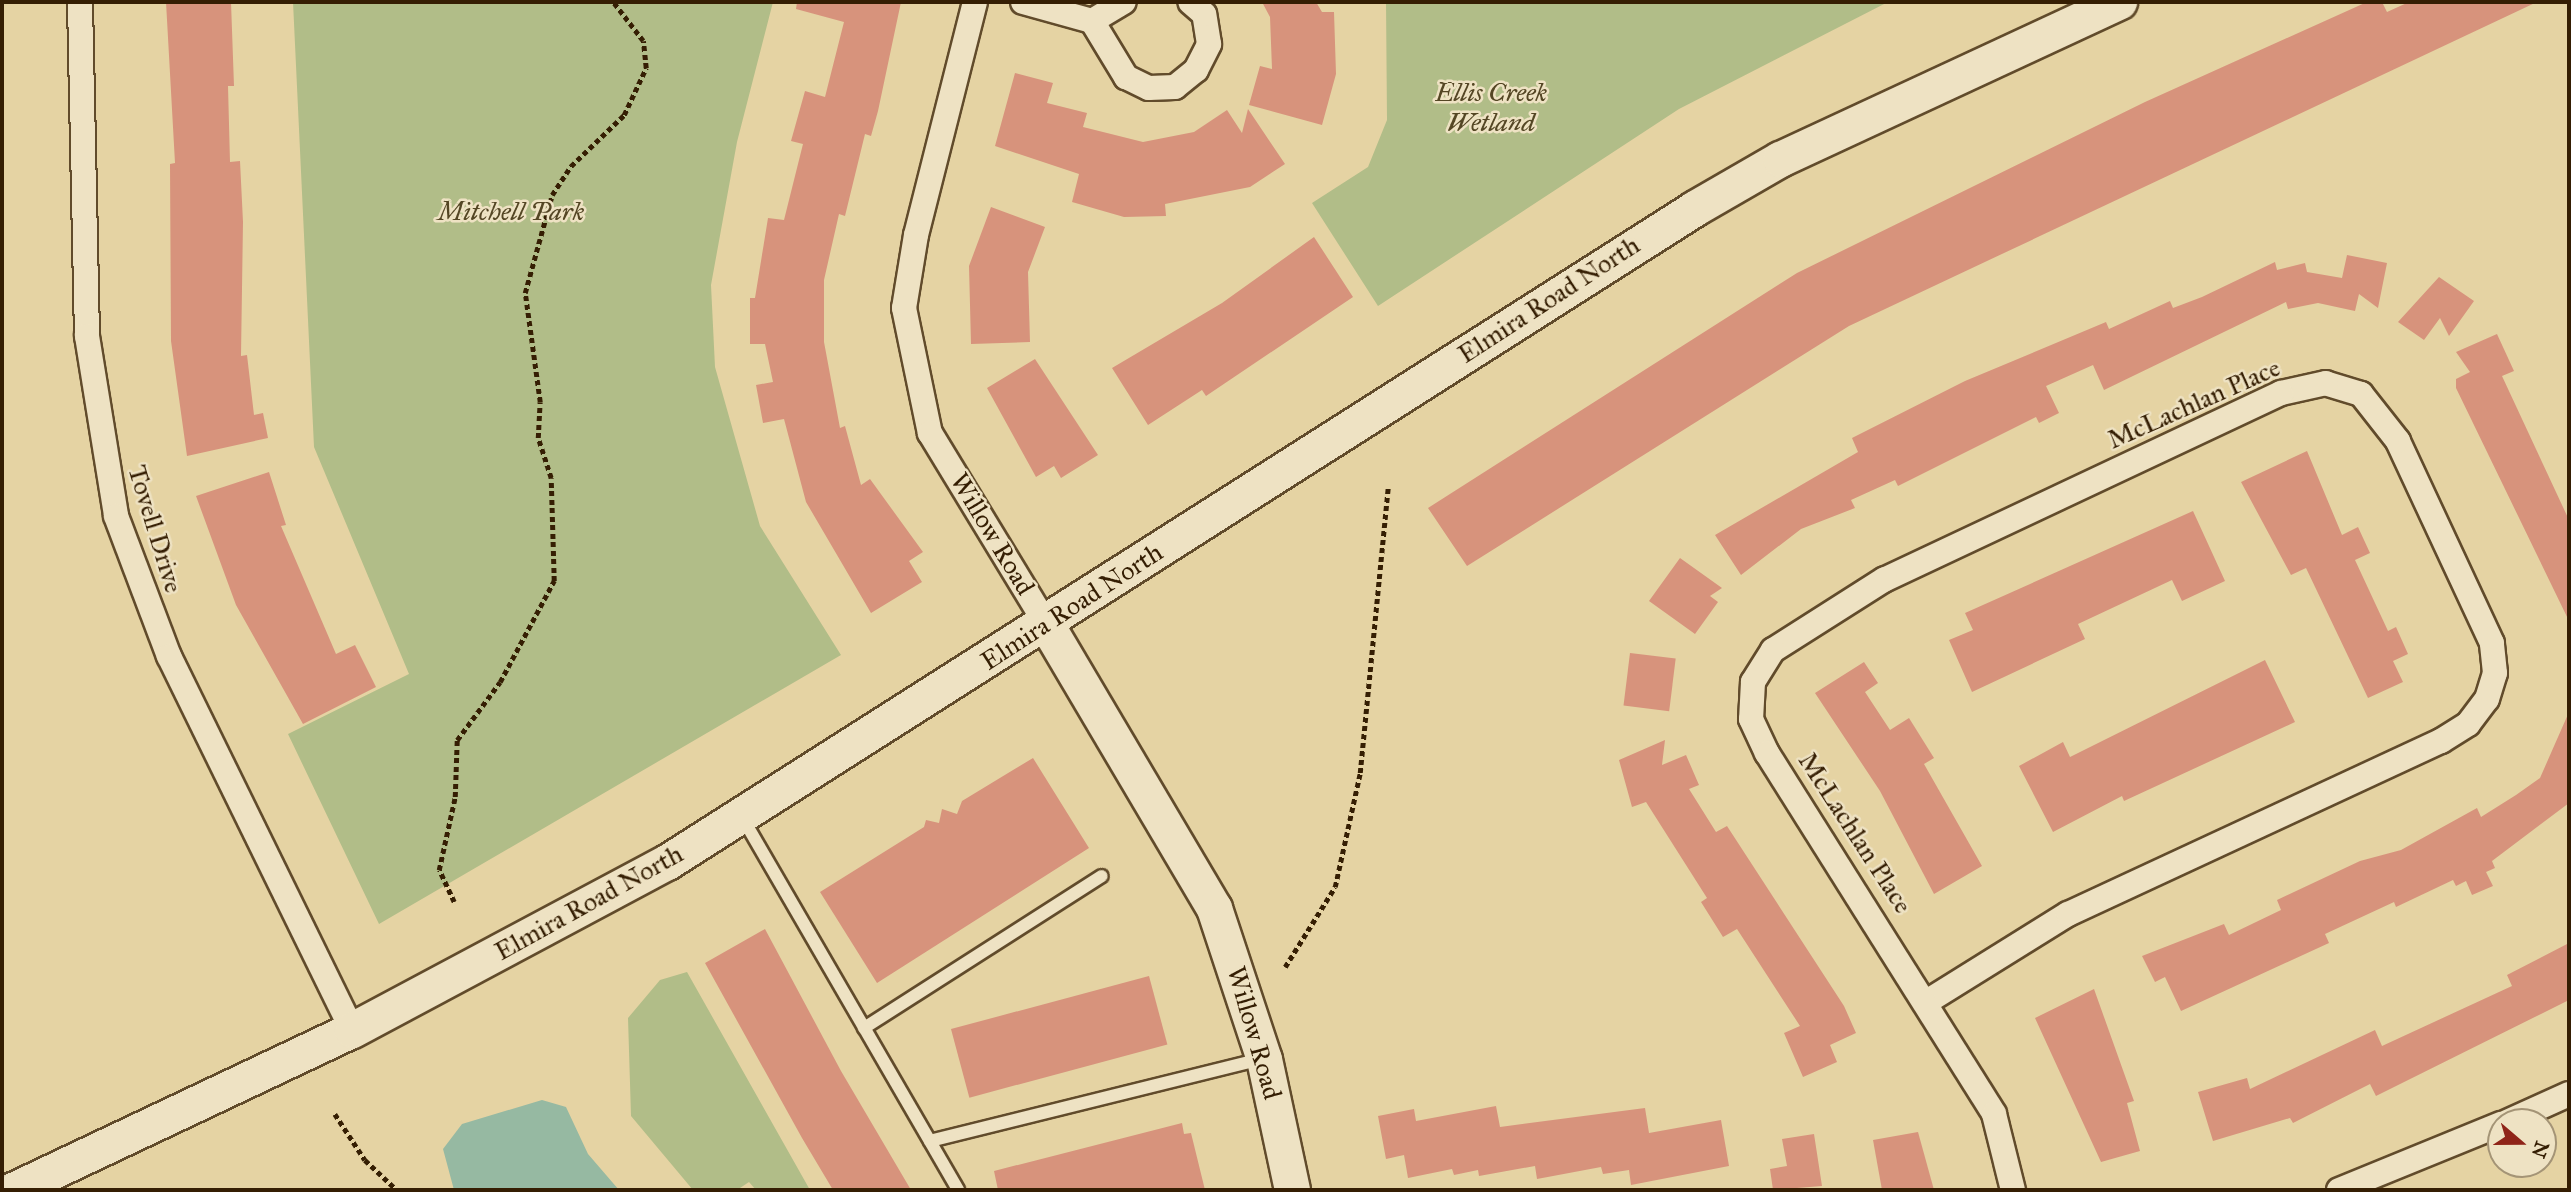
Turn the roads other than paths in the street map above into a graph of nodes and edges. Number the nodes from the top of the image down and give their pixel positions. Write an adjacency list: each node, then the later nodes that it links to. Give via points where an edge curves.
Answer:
1 (80, 2): 13 (street, Tovell Drive, via 87,336 97,431 116,516 169,656)
2 (975, 2): 8 (street, Willow Road, via 916,235 904,308 930,433)
3 (1023, 2): 7 (street)
4 (1124, 2): 7 (street)
5 (1190, 2): 7 (street, via 1204,14 1209,44 1196,71 1175,87 1149,88 1126,77)
6 (2119, 2): 8 (main road, Elmira Road North, via 1727,190)
7 (1092, 21)
8 (1046, 624): 9 (main road, Elmira Road North); 14 (main road, Willow Road, via 1209,897)
9 (742, 817): 12 (lane); 13 (main road, Elmira Road North)
10 (1102, 876): 12 (lane)
11 (1928, 1000): 11 (street, McLachlan Place, via 1751,719 1753,682 1773,650 1885,579 2281,393 2326,383 2361,394 2398,441 2492,643 2495,673 2487,699 2468,724 2441,741 2068,914); 22 (street, McLachlan Place, via 1994,1114)
12 (864, 1028): 18 (lane)
13 (352, 1030): 19 (main road, Elmira Road North)
14 (1264, 1059): 18 (lane); 21 (main road, Willow Road)
15 (2567, 1101): 16 (street)
16 (2547, 1108)
17 (2487, 1130): 23 (street)
18 (930, 1141): 20 (lane)
19 (13, 1190)
20 (958, 1190)
21 (1292, 1190)
22 (2013, 1190)
23 (2339, 1190)

